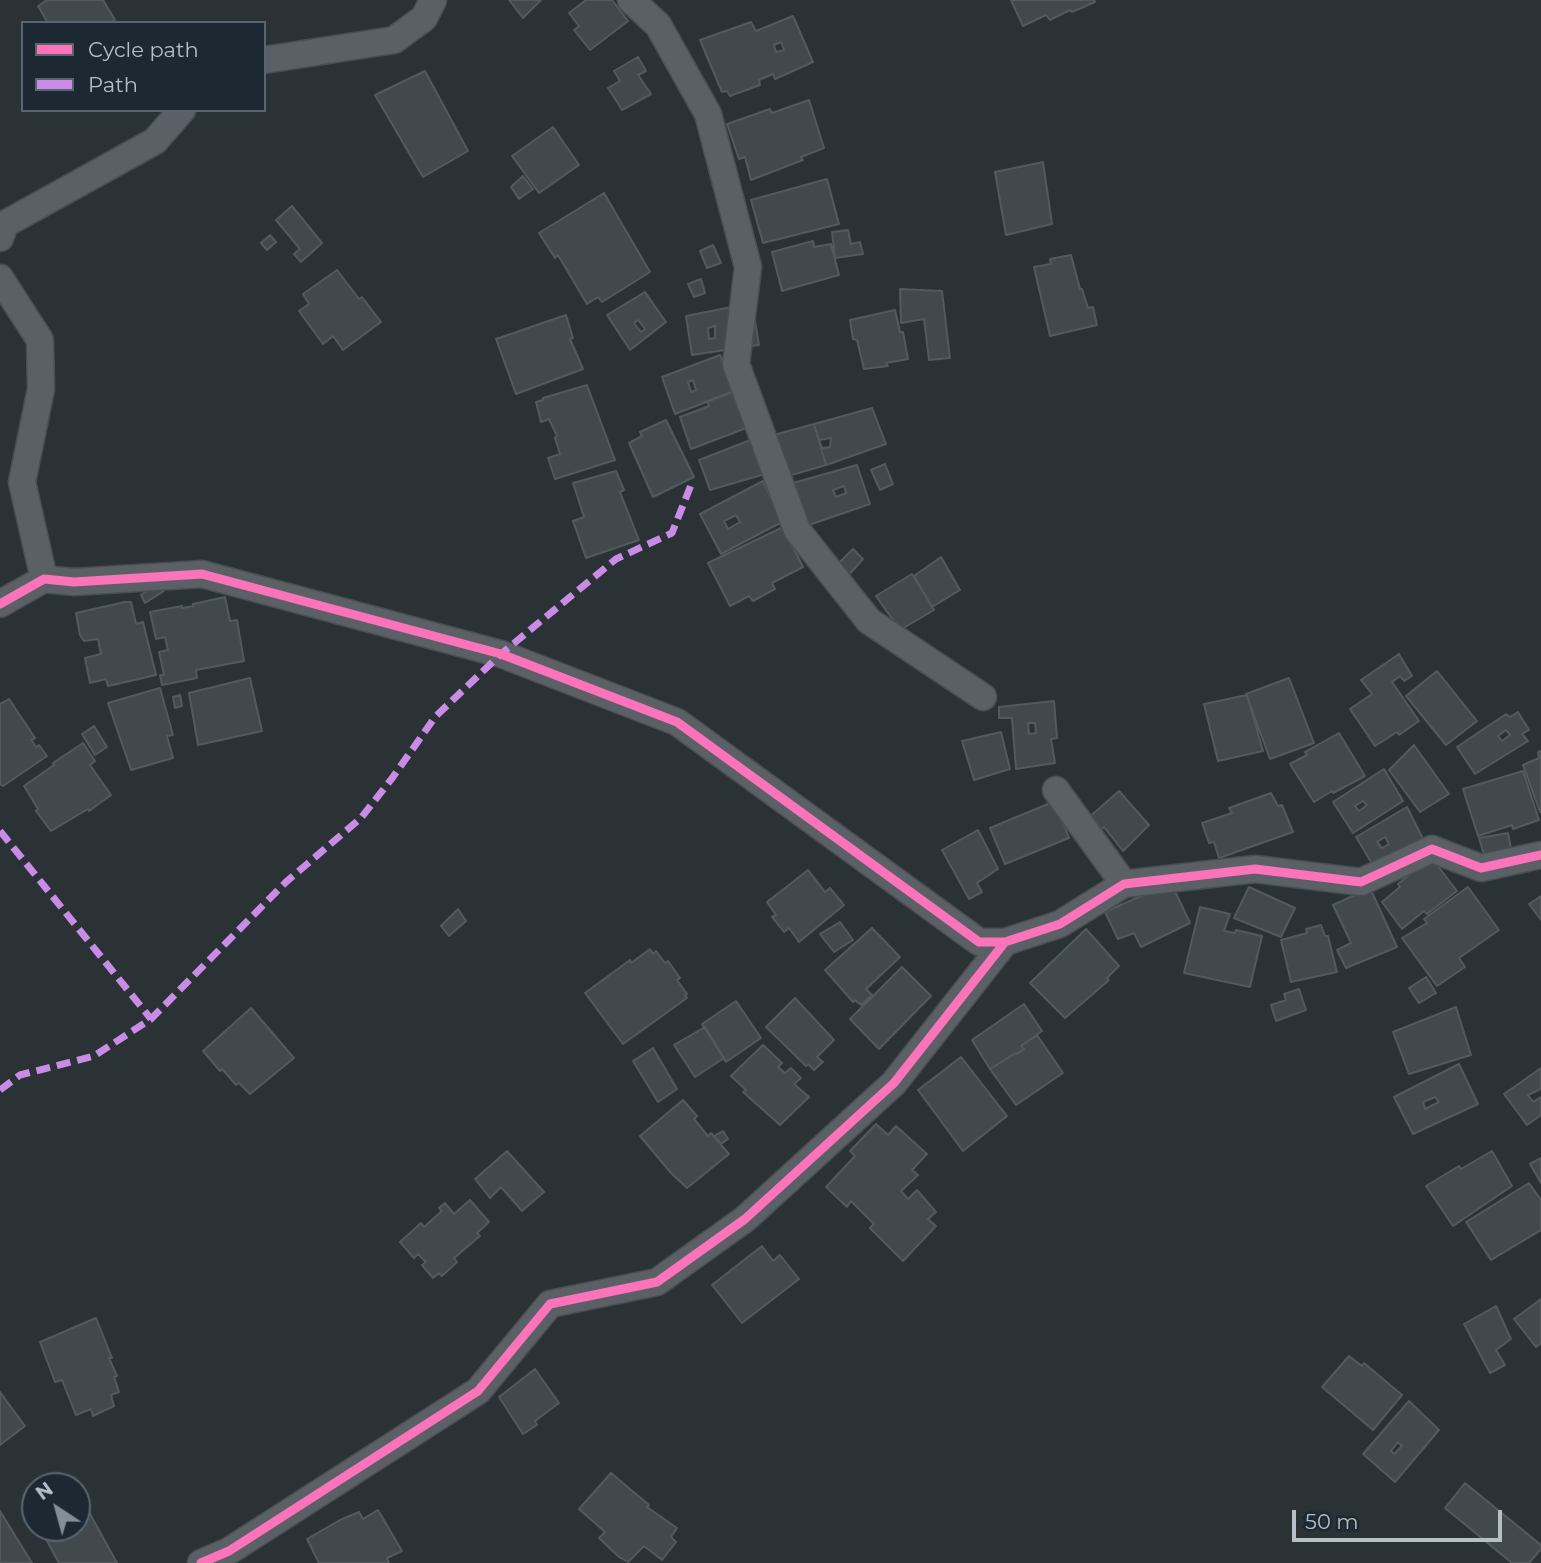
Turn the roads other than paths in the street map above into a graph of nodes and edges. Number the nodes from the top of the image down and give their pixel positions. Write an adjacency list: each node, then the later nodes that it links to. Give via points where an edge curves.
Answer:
1 (433, 0): 3 (street, via 424,18 394,40)
2 (631, 0): 9 (street, via 658,24 708,114 748,267 736,364 797,530 869,621)
3 (266, 60)
4 (180, 112): 5 (street, via 155,141 5,224)
5 (0, 238)
6 (0, 278): 7 (street, via 40,340 41,389 22,482)
7 (44, 579): 8 (street); 13 (street, via 74,582 202,574 501,654 677,722 979,942)
8 (0, 604)
9 (983, 697)
10 (1056, 790): 12 (street)
11 (1541, 855): 12 (street, via 1481,868 1432,849 1361,882 1255,869)
12 (1124, 884): 13 (street, via 1060,924)
13 (1006, 942): 14 (street, via 894,1083 746,1219 657,1282 550,1304 478,1391 229,1551)
14 (201, 1563)

